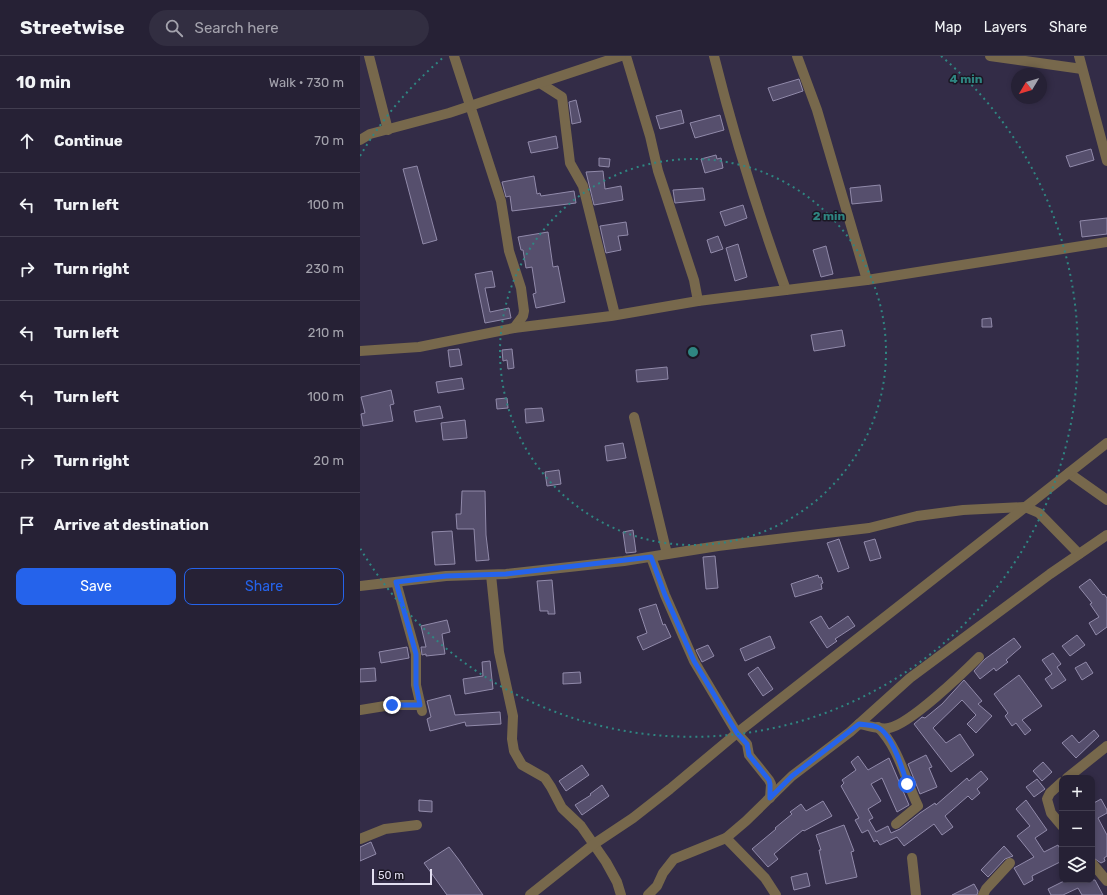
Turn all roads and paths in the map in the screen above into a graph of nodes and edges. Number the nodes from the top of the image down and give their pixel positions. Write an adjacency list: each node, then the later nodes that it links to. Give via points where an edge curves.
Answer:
1 (369, 56): 12 (street)
2 (454, 56): 11 (street)
3 (621, 56): 10 (street)
4 (626, 56): 18 (street, via 658,171 694,280)
5 (714, 56): 17 (street, via 760,220)
6 (797, 56): 16 (street, via 817,110)
7 (990, 56): 9 (street)
8 (1079, 56): 9 (street)
9 (1082, 68): 14 (street)
10 (540, 82): 11 (street); 19 (street, via 562,98 570,163 582,186)
11 (471, 105): 12 (street); 20 (street, via 501,201 509,251 525,306 523,316)
12 (388, 130): 13 (street, via 370,134)
13 (360, 140)
14 (1107, 162)
15 (1107, 242): 16 (street)
16 (867, 280): 17 (street)
17 (786, 290): 18 (street)
18 (698, 301): 19 (street)
19 (615, 315): 20 (street)
20 (514, 328): 21 (street, via 418,347)
21 (360, 351)
22 (634, 418): 28 (street)
23 (1107, 443): 24 (street)
24 (1069, 473): 25 (street); 26 (street)
25 (1107, 500)
26 (1025, 507): 28 (street, via 963,510 917,516 869,528); 29 (street, via 1039,513); 38 (street)
27 (1107, 535): 29 (street)
28 (667, 554): 30 (street)
29 (1078, 554): 36 (street, via 910,678)
30 (651, 557): 31 (street); 38 (street, via 694,661)
31 (491, 575): 32 (street, via 446,576); 48 (street, via 499,652 513,716 514,751 522,765 545,778 562,808 581,826)
32 (396, 582): 33 (street); 35 (street, via 416,654 416,685 421,708 392,705)
33 (360, 586)
34 (979, 658): 37 (street, via 945,690 903,721 889,728)
35 (360, 710)
36 (859, 724): 37 (street); 42 (street, via 792,776)
37 (878, 727): 44 (street, via 886,735 897,756 918,806)
38 (737, 733): 42 (street, via 747,744 749,755 769,780); 48 (street, via 657,798)
39 (1107, 746): 40 (street)
40 (1071, 775)
41 (1059, 785): 43 (street, via 1047,799 1051,813)
42 (770, 798): 46 (street)
43 (1059, 822)
44 (896, 824)
45 (417, 825): 47 (street, via 386,829)
46 (726, 838): 55 (street, via 674,859); 56 (street, via 766,878)
47 (360, 839)
48 (594, 844): 53 (street); 54 (street, via 614,875)
49 (912, 858): 57 (street)
50 (1010, 863): 58 (street)
51 (1095, 866): 52 (street)
52 (1107, 881)
53 (530, 895)
54 (621, 895)
55 (649, 895)
56 (776, 895)
57 (916, 895)
58 (983, 895)

